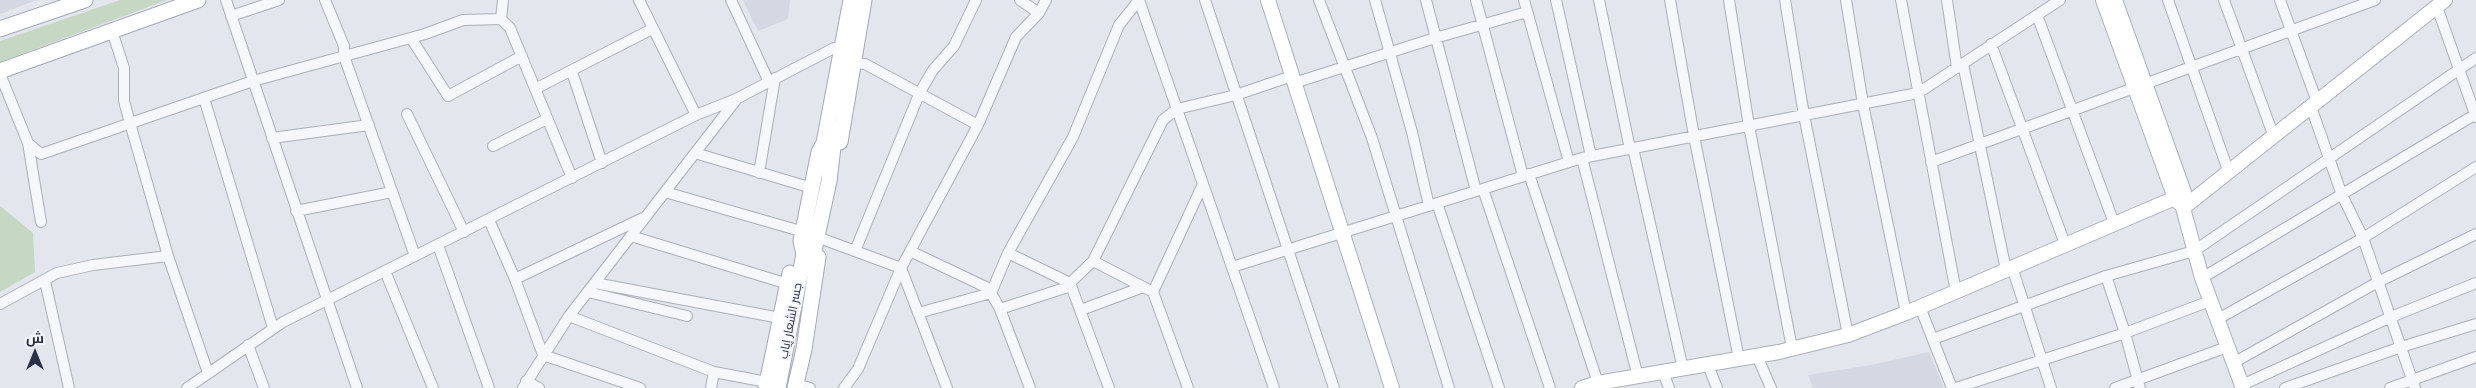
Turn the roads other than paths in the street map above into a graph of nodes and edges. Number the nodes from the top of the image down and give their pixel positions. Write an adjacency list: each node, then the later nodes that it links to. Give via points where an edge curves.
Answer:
1 (85, 0): 47 (main road)
2 (198, 0): 50 (main road)
3 (226, 0): 44 (street)
4 (279, 0): 44 (street)
5 (325, 0): 57 (street, via 344,46)
6 (503, 0): 45 (street)
7 (639, 0): 48 (street)
8 (731, 0): 67 (street)
9 (843, 0): 54 (main road)
10 (851, 0): 98 (main road, via 824,143)
11 (857, 0): 98 (main road, via 832,145)
12 (864, 0): 60 (main road)
13 (976, 0): 72 (street, via 954,46 933,70)
14 (1020, 0): 42 (street)
15 (1046, 0): 42 (street)
16 (1139, 0): 79 (street); 136 (street, via 1119,25 1073,136)
17 (1205, 0): 74 (street)
18 (1268, 0): 68 (street)
19 (1319, 0): 61 (street)
20 (1375, 0): 56 (street)
21 (1426, 0): 52 (street)
22 (1476, 0): 46 (street)
23 (1524, 0): 41 (street)
24 (1556, 0): 100 (street)
25 (1599, 0): 97 (street)
26 (1670, 0): 91 (street)
27 (1729, 0): 89 (street)
28 (1784, 0): 83 (street)
29 (1846, 0): 77 (street)
30 (1901, 0): 73 (street)
31 (1947, 0): 62 (street)
32 (2060, 0): 43 (street)
33 (2103, 0): 70 (street)
34 (2115, 0): 70 (street)
35 (2168, 0): 63 (street)
36 (2224, 0): 55 (street)
37 (2280, 0): 49 (street)
38 (2375, 0): 40 (street)
39 (2441, 3): 64 (street); 78 (street)
40 (2342, 5): 49 (street)
41 (1527, 12): 46 (street); 102 (street)
42 (1039, 13): 87 (street, via 1016,37)
43 (2037, 14): 53 (street); 80 (street)
44 (231, 16): 69 (street)
45 (501, 19): 51 (street, via 463,20); 58 (street, via 510,28)
46 (1482, 25): 52 (street); 108 (street)
47 (0, 29)
48 (652, 29): 65 (street); 82 (street)
49 (2291, 29): 55 (street); 78 (street)
50 (112, 30): 66 (main road); 86 (street, via 124,68 124,102)
51 (410, 38): 57 (street); 58 (street, via 448,96)
52 (1435, 38): 56 (street); 112 (street)
53 (1991, 44): 62 (street); 90 (street)
54 (834, 48): 67 (street); 98 (main road, via 816,142)
55 (2242, 48): 63 (street); 92 (street)
56 (1391, 53): 61 (street); 117 (street)
57 (344, 56): 69 (street); 88 (street)
58 (522, 56): 71 (street)
59 (2476, 58): 64 (street)
60 (854, 63): 72 (street, via 865,64); 98 (main road, via 840,145)
61 (1344, 66): 68 (street); 119 (street, via 1372,138)
62 (1960, 66): 73 (street); 95 (street)
63 (2192, 67): 70 (street); 107 (street)
64 (2458, 70): 84 (street); 101 (street)
65 (572, 72): 71 (street); 104 (street)
66 (0, 73): 94 (street)
67 (772, 80): 76 (street); 106 (street)
68 (1293, 80): 74 (street); 125 (street)
69 (253, 81): 75 (street); 93 (street)
70 (2140, 86): 80 (street); 116 (street, via 2184,192)
71 (535, 89): 85 (street)
72 (920, 92): 87 (street); 133 (street)
73 (1918, 93): 77 (street); 103 (street)
74 (1236, 95): 79 (street); 132 (street)
75 (204, 98): 86 (street); 172 (street)
76 (736, 99): 82 (street); 99 (street)
77 (1863, 104): 83 (street); 165 (street)
78 (2314, 105): 92 (street); 101 (street)
79 (1177, 109): 110 (street); 139 (street, via 1163,120)
80 (2073, 110): 90 (street); 123 (street)
81 (407, 114): 124 (street)
82 (696, 115): 104 (street)
83 (1804, 115): 89 (street); 174 (street)
84 (2476, 115): 115 (street)
85 (547, 119): 96 (street); 109 (street)
86 (130, 123): 94 (street, via 41,154); 137 (street)
87 (978, 125): 134 (street)
88 (369, 126): 93 (street); 113 (street)
89 (1749, 126): 91 (street); 179 (street)
90 (2022, 129): 95 (street); 129 (street)
91 (1694, 136): 97 (street); 183 (street)
92 (2274, 137): 107 (street)
93 (272, 138): 118 (street)
94 (28, 143): 122 (street)
95 (1980, 144): 103 (street); 142 (street)
96 (493, 146)
97 (1631, 148): 100 (street); 187 (street)
98 (826, 153): 111 (main road); 131 (main road)
99 (695, 154): 106 (street); 114 (street)
100 (1586, 157): 102 (street); 191 (street)
101 (2330, 158): 115 (street); 135 (street)
102 (1569, 162): 108 (street)
103 (1931, 162): 156 (street)
104 (602, 163): 109 (street)
105 (2476, 167): 128 (street)
106 (759, 173): 111 (street)
107 (2229, 173): 116 (street)
108 (1526, 175): 112 (street); 192 (street)
109 (572, 178): 121 (street)
110 (1203, 184): 140 (street); 153 (street)
111 (812, 188): 131 (main road)
112 (1479, 190): 117 (street); 218 (street)
113 (392, 192): 118 (street); 138 (street)
114 (665, 192): 120 (street); 131 (street)
115 (2342, 194): 128 (street); 145 (street)
116 (2179, 203): 123 (street); 135 (street)
117 (1433, 204): 119 (street); 217 (street)
118 (296, 210): 157 (street)
119 (1396, 216): 125 (street); 216 (street)
120 (642, 218): 127 (street); 146 (street)
121 (489, 220): 124 (street); 146 (street)
122 (41, 222)
123 (2114, 223): 129 (street)
124 (464, 232): 130 (street)
125 (1341, 233): 132 (street); 215 (street)
126 (2476, 234): 148 (street)
127 (631, 236): 150 (street); 151 (street)
128 (2363, 238): 148 (street); 170 (street)
129 (2065, 244): 142 (street)
130 (438, 245): 138 (street); 204 (street)
131 (809, 245): 133 (street); 151 (main road, via 794,252); 196 (main road, جسر الشعار إياب); 197 (main road)
132 (1288, 250): 140 (street); 214 (street)
133 (855, 251): 141 (street)
134 (910, 251): 141 (street); 154 (street)
135 (2194, 251): 144 (street); 145 (street)
136 (1008, 254): 152 (street); 154 (street)
137 (168, 256): 147 (street, via 93,264 57,273); 190 (street)
138 (415, 256): 143 (street)
139 (1093, 261): 152 (street); 153 (street)
140 (1232, 267): 213 (street)
141 (901, 268): 164 (street); 208 (street, via 858,369)
142 (2009, 268): 156 (street); 160 (street)
143 (385, 271): 157 (street); 203 (street)
144 (2106, 276): 160 (street); 173 (street)
145 (2202, 278): 158 (street)
146 (515, 279): 180 (street)
147 (45, 282): 159 (street); 199 (street)
148 (2378, 282): 168 (street); 185 (street)
149 (2476, 282): 168 (street)
150 (595, 283): 155 (street); 169 (street)
151 (788, 284): 169 (main road)
152 (1070, 284): 162 (street); 163 (street)
153 (1148, 289): 163 (street); 212 (street)
154 (992, 291): 162 (street); 164 (street)
155 (588, 292): 166 (street); 167 (street)
156 (1956, 292): 161 (street)
157 (326, 300): 172 (street); 202 (street)
158 (2210, 301): 170 (street); 173 (street)
159 (0, 304)
160 (2025, 305): 175 (street); 184 (street)
161 (1920, 307): 165 (street); 175 (street)
162 (1000, 309): 210 (street)
163 (1081, 310): 211 (street)
164 (918, 313): 209 (street)
165 (1906, 313): 174 (street)
166 (569, 316): 180 (street); 188 (street)
167 (687, 316)
168 (2391, 317): 178 (street); 198 (street)
169 (780, 318): 196 (main road)
170 (2218, 319): 177 (street)
171 (2476, 324): 178 (street)
172 (273, 328): 176 (street)
173 (2126, 333): 184 (street); 193 (street)
174 (1848, 335): 179 (street)
175 (1933, 339): 223 (street)
176 (248, 346): 190 (street); 201 (street)
177 (2227, 347): 185 (street); 193 (street)
178 (2401, 347): 194 (street); 227 (street)
179 (1792, 348): 181 (street)
180 (543, 355): 195 (street); 206 (street)
181 (1757, 356): 183 (street); 222 (street)
182 (2476, 357): 194 (street)
183 (1739, 359): 186 (street)
184 (2042, 360): 224 (street); 225 (street)
185 (2233, 363): 198 (street)
186 (1708, 365): 187 (street); 221 (street)
187 (1683, 369): 189 (street)
188 (714, 372): 196 (street); 207 (street)
189 (1663, 372): 191 (street); 220 (street)
190 (208, 373): 200 (street)
191 (1638, 377): 192 (street)
192 (1598, 383): 219 (street)
193 (2139, 383): 226 (street)
194 (2414, 384): 228 (street)
195 (525, 385): 205 (street)
196 (770, 386)
197 (797, 387)
198 (2242, 387)
199 (69, 388)
200 (187, 388)
201 (264, 388)
202 (357, 388)
203 (433, 388)
204 (489, 388)
205 (539, 388)
206 (640, 388)
207 (712, 388)
208 (844, 388)
209 (947, 388)
210 (1030, 388)
211 (1109, 388)
212 (1188, 388)
213 (1274, 388)
214 (1334, 388)
215 (1392, 388)
216 (1449, 388)
217 (1499, 388)
218 (1550, 388)
219 (1582, 388)
220 (1669, 388)
221 (1717, 388)
222 (1771, 388)
223 (1952, 388)
224 (1956, 388)
225 (2051, 388)
226 (2115, 388)
227 (2285, 388)
228 (2390, 388)

